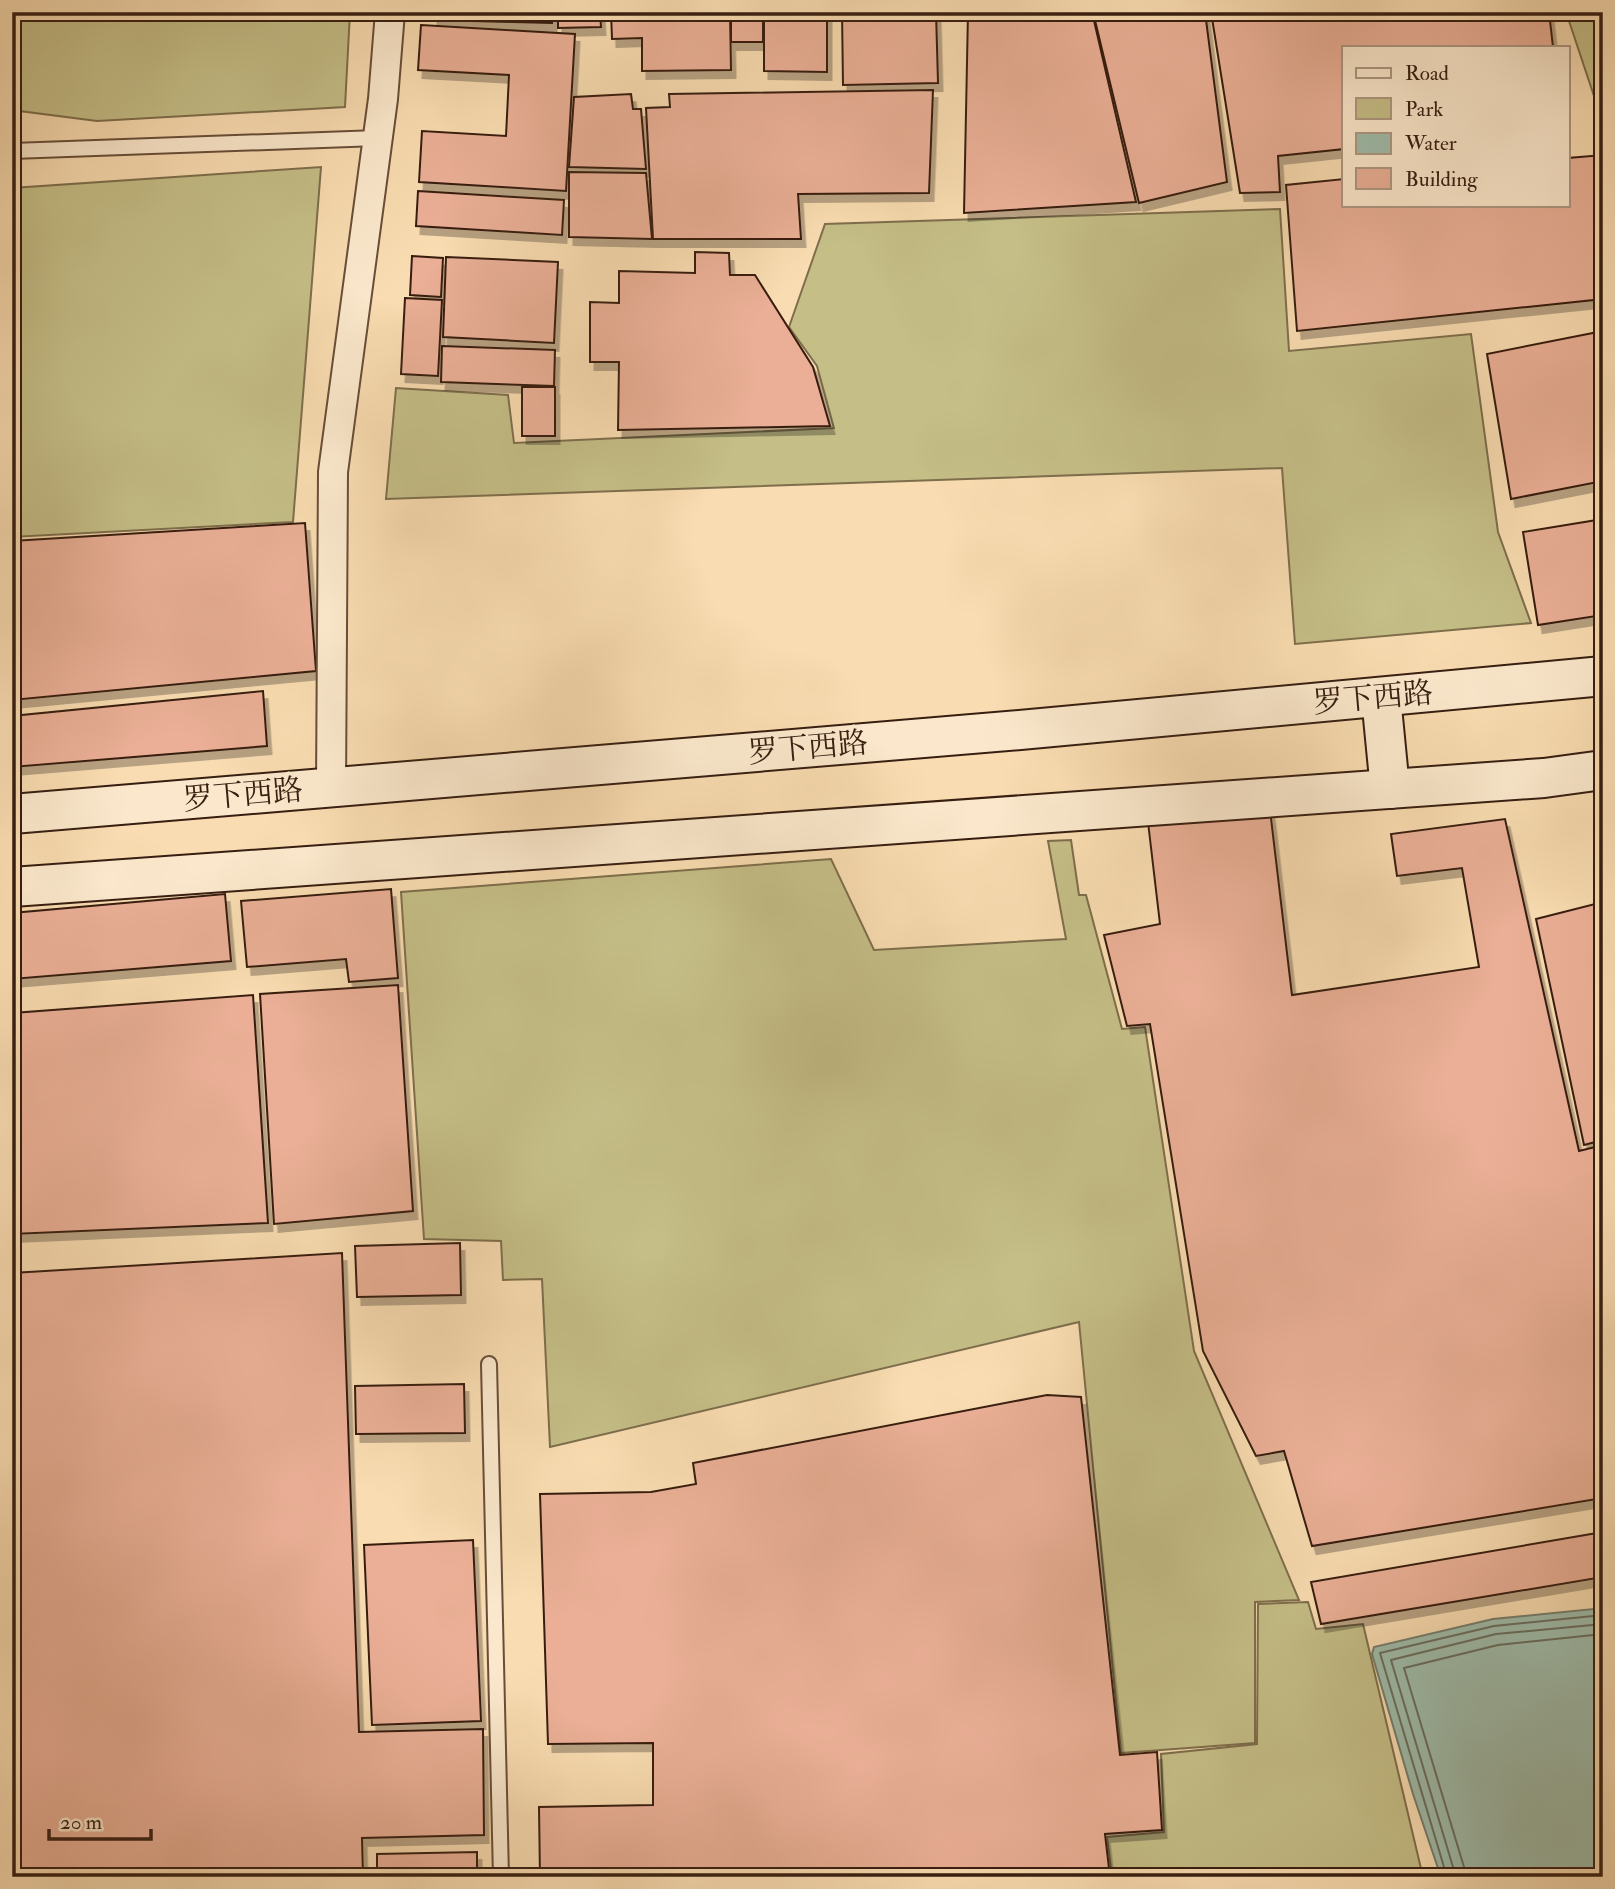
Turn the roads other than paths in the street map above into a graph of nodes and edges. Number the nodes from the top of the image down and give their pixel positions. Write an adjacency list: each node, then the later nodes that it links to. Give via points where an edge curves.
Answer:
1 (390, 12): 2 (street)
2 (378, 138): 3 (lane); 7 (street, via 333,472)
3 (12, 151)
4 (1603, 676): 5 (main road, 罗下西路)
5 (1381, 697): 7 (main road, 罗下西路); 8 (main road)
6 (1603, 770): 8 (main road)
7 (331, 787): 9 (main road, 罗下西路)
8 (1390, 789): 10 (main road)
9 (12, 814)
10 (12, 887)
11 (489, 1364): 12 (lane)
12 (501, 1877)

